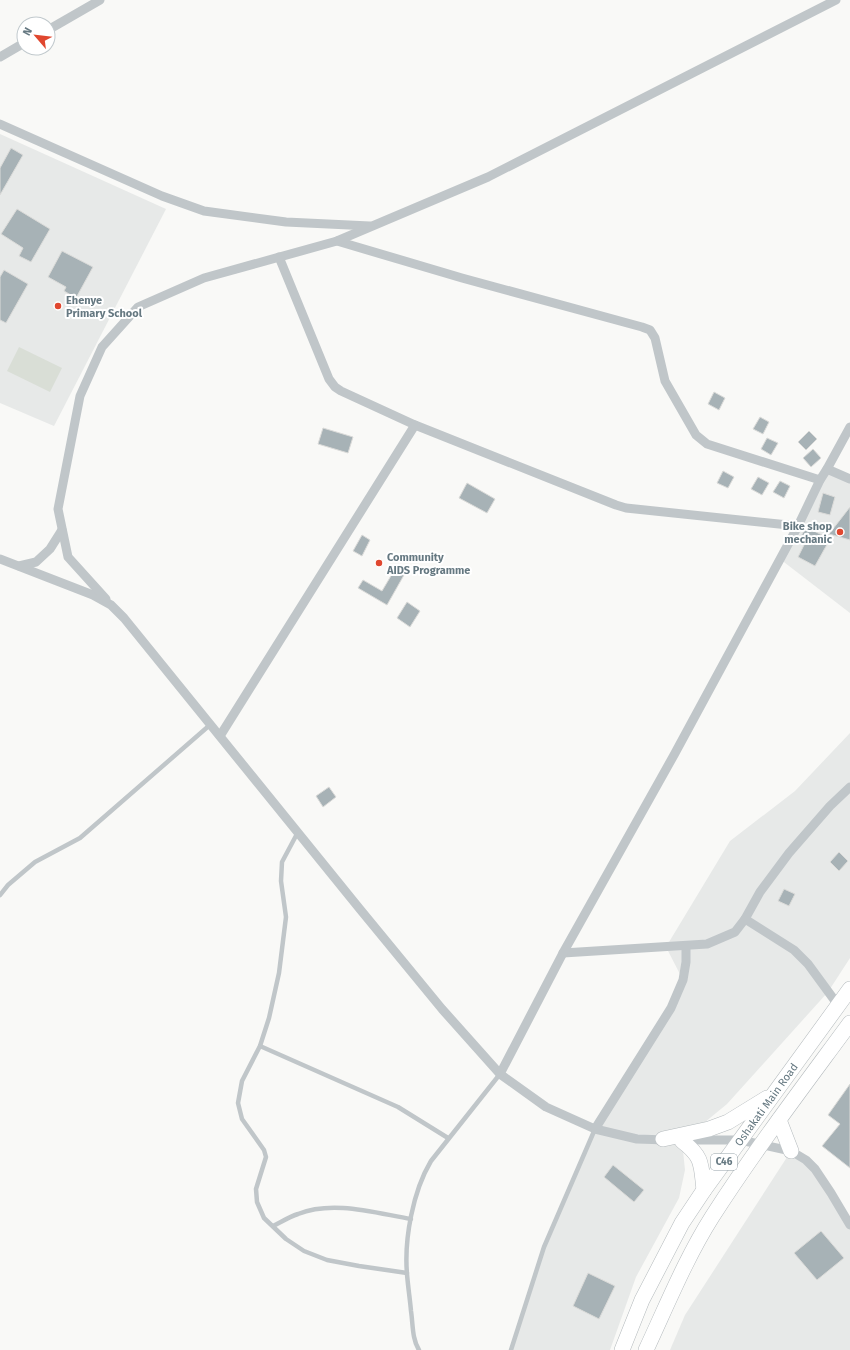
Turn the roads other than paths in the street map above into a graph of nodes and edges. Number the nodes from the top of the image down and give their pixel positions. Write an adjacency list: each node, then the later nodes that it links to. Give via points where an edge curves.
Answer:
1 (100, 0): 3 (street)
2 (836, 0): 7 (street, via 488,177)
3 (56, 25)
4 (16, 48): 5 (street)
5 (0, 57)
6 (0, 124): 7 (street, via 162,196 204,211 286,222)
7 (373, 226): 8 (street)
8 (337, 241): 9 (street); 14 (street, via 650,330 655,338 665,381 696,435 706,444)
9 (279, 258): 10 (street, via 329,379 335,387); 16 (street, via 204,278 138,307 102,348 80,396 58,509)
10 (414, 425): 15 (street, via 626,508); 21 (street)
11 (850, 427): 12 (street)
12 (828, 469): 13 (street); 14 (street)
13 (850, 479)
14 (820, 480): 15 (street)
15 (798, 526): 27 (street)
16 (62, 530): 18 (street, via 50,549 36,562); 19 (street, via 68,557)
17 (0, 559): 18 (street)
18 (19, 566): 19 (street, via 93,595)
19 (111, 605): 20 (street)
20 (211, 724): 21 (street); 24 (lane, via 80,838 34,862)
21 (220, 736): 23 (street)
22 (850, 787): 25 (street, via 789,853 760,892)
23 (298, 832): 31 (lane, via 282,862 286,917 277,980); 32 (street, via 442,1009)
24 (0, 895)
25 (745, 919): 26 (street, via 735,932 720,940); 29 (street, via 794,950 808,964)
26 (686, 946): 27 (street); 35 (street, via 683,980 671,1008)
27 (563, 953): 32 (street)
28 (850, 989): 29 (main road, Oshakati Main Road / C46)
29 (838, 1005): 33 (main road, Oshakati Main Road / C46)
30 (850, 1023): 34 (main road, Oshakati Main Road / C46)
31 (260, 1046): 36 (lane, via 398,1107); 45 (lane, via 242,1081 238,1103 242,1119 264,1150 266,1157 256,1189 257,1202 264,1218)
32 (500, 1074): 35 (street, via 546,1107); 36 (lane)
33 (772, 1095): 37 (main road, via 728,1122 709,1130); 38 (main road, Oshakati Main Road / C46)
34 (779, 1120): 40 (main road, Oshakati Main Road / C46); 41 (main road)
35 (595, 1129): 37 (street, via 637,1139); 48 (lane, via 544,1247)
36 (448, 1138): 43 (lane, via 426,1170)
37 (663, 1139): 39 (street)
38 (740, 1140): 39 (street); 40 (street); 42 (main road, Oshakati Main Road / C46)
39 (682, 1141): 42 (main road, via 692,1148 699,1158)
40 (762, 1144): 41 (street); 50 (main road, Oshakati Main Road / C46, via 712,1217 688,1258)
41 (791, 1151): 44 (street, via 815,1169)
42 (704, 1190): 49 (main road, Oshakati Main Road / C46, via 682,1223 642,1300)
43 (411, 1218): 45 (lane, via 324,1208 298,1214); 46 (lane)
44 (850, 1225)
45 (273, 1226): 46 (lane, via 304,1251 327,1260)
46 (407, 1273): 47 (lane, via 414,1337)
47 (419, 1350)
48 (511, 1350)
49 (622, 1350)
50 (646, 1350)

